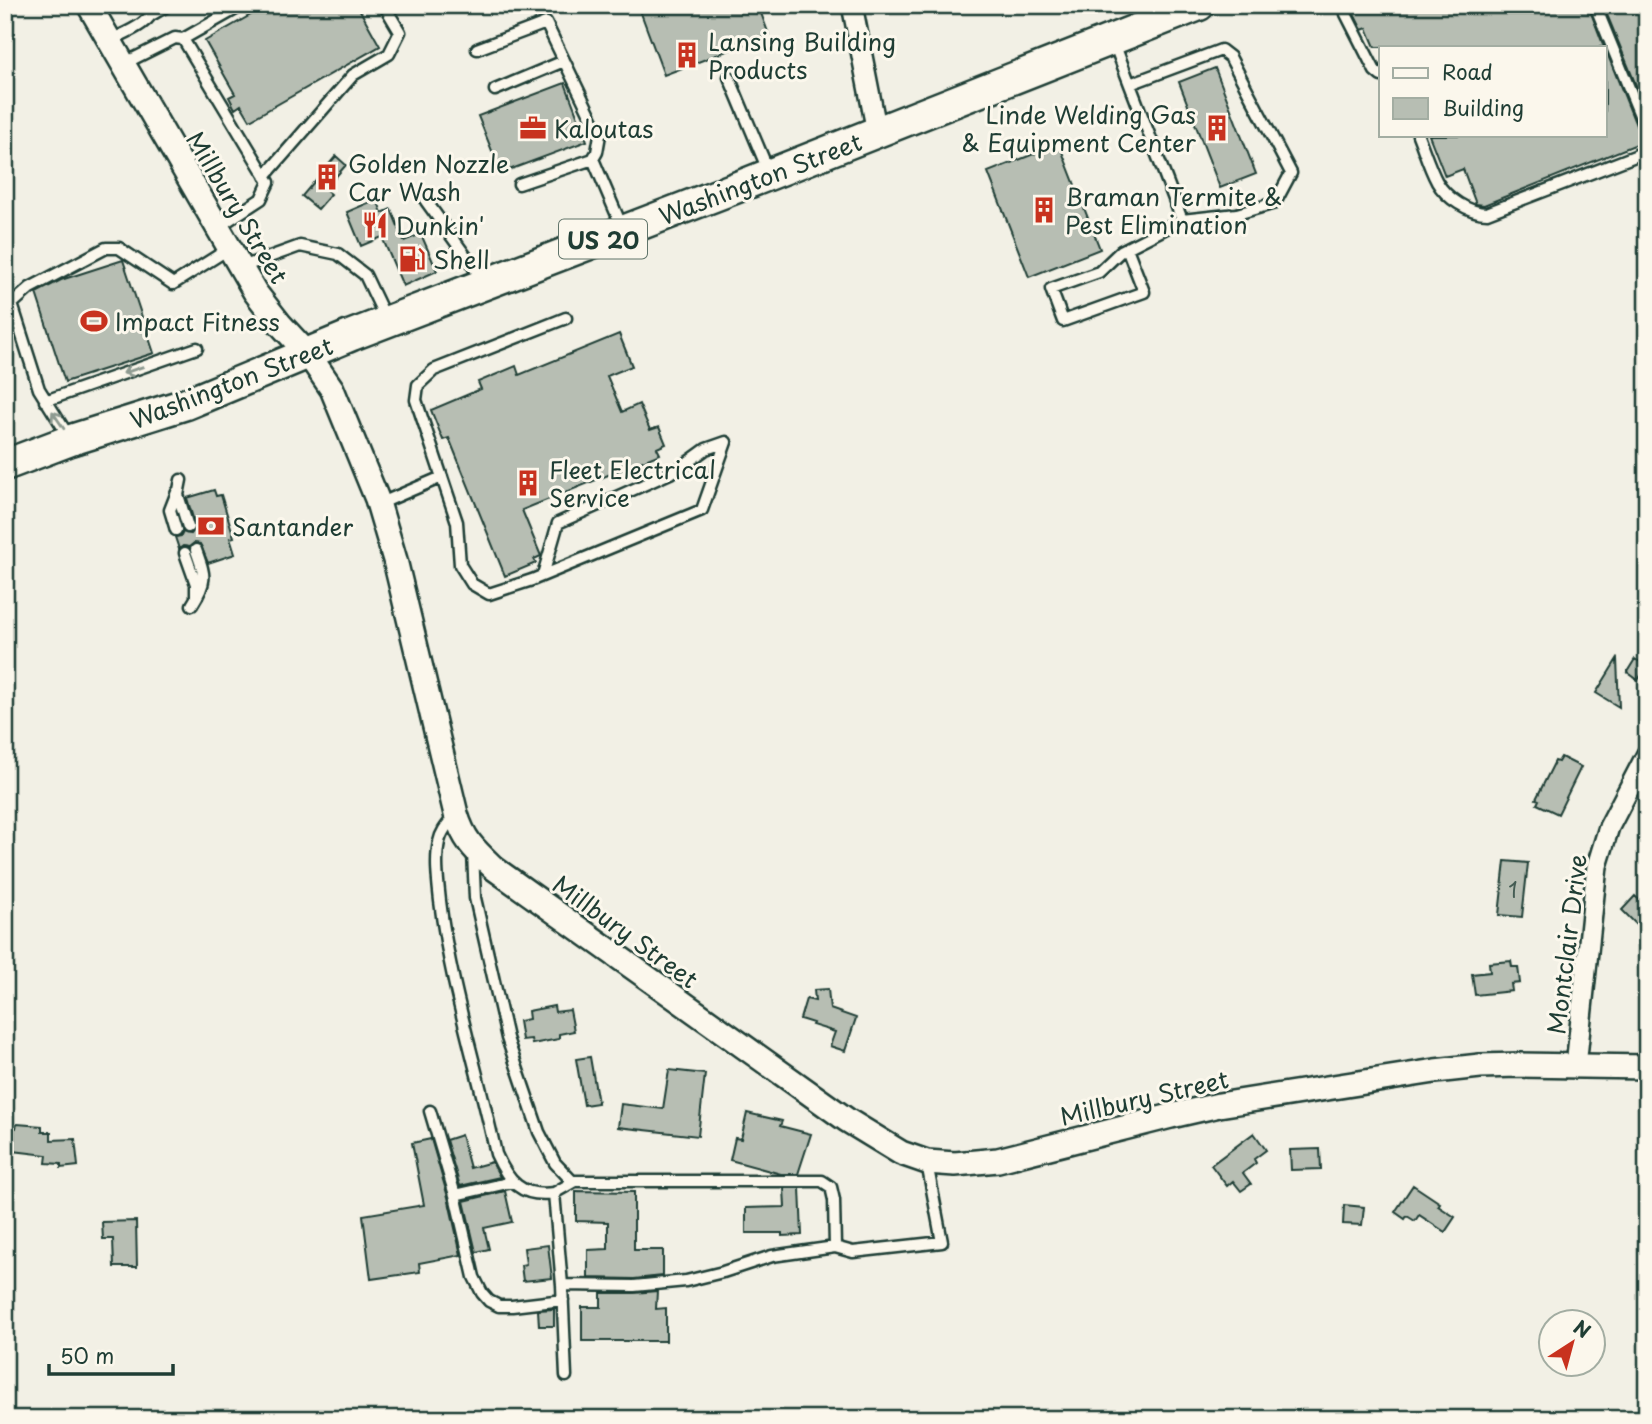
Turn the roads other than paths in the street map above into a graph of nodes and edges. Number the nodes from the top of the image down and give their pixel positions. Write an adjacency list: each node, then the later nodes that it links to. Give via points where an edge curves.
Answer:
1 (89, 5): 12 (street, Millbury Street)
2 (168, 5): 9 (lane)
3 (243, 5): 11 (lane)
4 (384, 5): 26 (lane, via 400,32 388,54 353,75)
5 (852, 5): 20 (street)
6 (1199, 5): 10 (main road, Washington Street / US 20)
7 (1345, 5): 16 (lane)
8 (1595, 5): 21 (lane)
9 (155, 10): 12 (lane, via 141,24)
10 (1113, 39): 18 (lane); 20 (main road, Washington Street / US 20)
11 (183, 40): 15 (lane, via 175,38); 26 (lane)
12 (109, 41): 15 (street, Millbury Street)
13 (477, 49): 14 (lane, via 546,23)
14 (564, 61): 19 (lane); 24 (lane, via 600,135)
15 (123, 64): 30 (street, Millbury Street)
16 (1379, 74)
17 (729, 77): 25 (lane)
18 (1130, 84): 29 (lane); 29 (lane, via 1220,50 1230,57 1291,173 1275,203 1237,214)
19 (495, 90)
20 (877, 132): 25 (main road, Washington Street / US 20)
21 (1647, 132)
22 (1418, 136): 23 (lane, via 1438,184 1454,200 1478,213)
23 (1647, 149)
24 (593, 159): 27 (lane); 31 (lane)
25 (770, 174): 31 (main road, Washington Street / US 20)
26 (265, 176): 30 (lane, via 269,182 261,199)
27 (519, 184)
28 (426, 201): 34 (lane)
29 (1182, 220): 32 (lane)
30 (218, 227): 33 (street, Millbury Street)
31 (623, 231): 34 (main road, Washington Street / US 20)
32 (1127, 248): 32 (lane, via 1099,272 1051,289 1063,321 1144,292)
33 (236, 258): 36 (lane, via 300,246 338,254 365,275); 38 (street, Millbury Street, via 255,292); 39 (lane, via 173,284 119,248 106,248 30,288 12,304)
34 (486, 284): 36 (main road, Washington Street / US 20)
35 (566, 318): 42 (lane, via 434,370 418,385 415,400)
36 (387, 322): 38 (main road, Washington Street / US 20)
37 (197, 348): 39 (lane, one-way to 39)
38 (308, 354): 40 (main road, Washington Street / US 20, via 186,404); 44 (street, Millbury Street, via 336,397)
39 (45, 401): 40 (lane, one-way to 39)
40 (71, 440): 41 (main road, Washington Street / US 20)
41 (5, 465)
42 (442, 477): 44 (lane); 47 (lane, via 457,522 460,565 472,584 489,594)
43 (178, 489): 45 (lane)
44 (379, 504): 50 (street, Millbury Street)
45 (182, 528)
46 (191, 552): 48 (lane, via 204,577)
47 (543, 575): 47 (lane, via 702,510 726,442 706,449 677,470 558,523)
48 (196, 598)
49 (1647, 754): 52 (street, Montclair Drive, via 1609,827 1597,866)
50 (456, 814): 51 (street, Millbury Street); 56 (lane, via 438,847 444,928 496,1154)
51 (472, 848): 55 (street, Millbury Street, via 833,1110 901,1153); 57 (lane, via 475,898 507,1038 539,1132 555,1163)
52 (1576, 1066): 53 (street, Millbury Street); 55 (street, Millbury Street, via 1435,1071 1219,1105 998,1160)
53 (1647, 1067)
54 (430, 1111): 59 (lane)
55 (927, 1162): 60 (lane, via 942,1242 853,1252)
56 (512, 1182): 58 (lane, via 533,1193); 59 (lane)
57 (573, 1182): 58 (lane); 60 (lane, via 822,1181 831,1187 834,1200)
58 (554, 1193): 61 (lane)
59 (455, 1195): 62 (lane, via 474,1277 489,1301 512,1306)
60 (835, 1247): 61 (lane, via 772,1256 686,1281)
61 (562, 1285): 62 (lane)
62 (564, 1300): 63 (lane)
63 (566, 1376)

